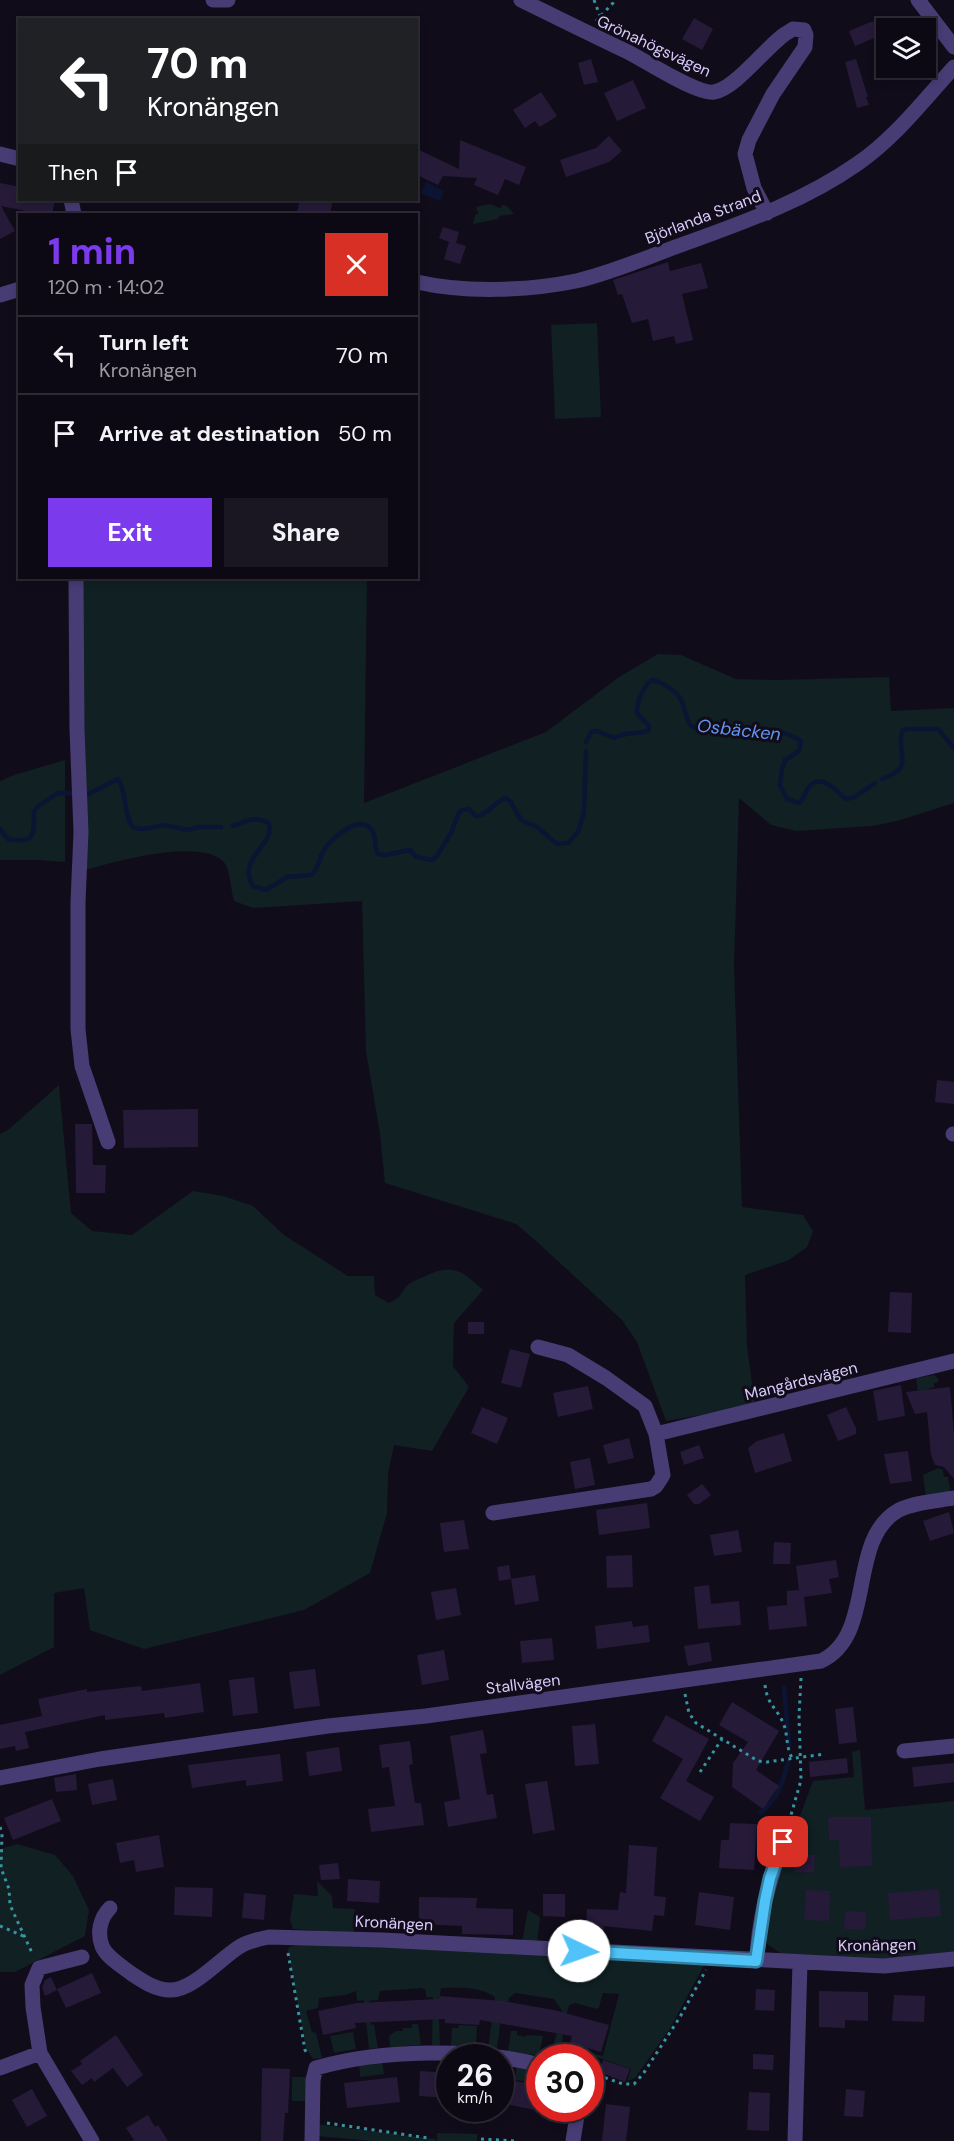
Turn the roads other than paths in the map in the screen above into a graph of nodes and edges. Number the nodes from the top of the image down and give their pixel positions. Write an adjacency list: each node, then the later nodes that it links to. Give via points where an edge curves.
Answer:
1 (213, 0): 2 (street)
2 (228, 0)
3 (521, 0): 9 (street, Grönahögsvägen, via 702,91 714,92 733,82 784,34 792,29 804,30 805,47 773,94 745,154 754,188)
4 (918, 0): 5 (street)
5 (954, 47)
6 (954, 67): 9 (street, Björlanda Strand, via 860,162 821,187)
7 (0, 154): 8 (street)
8 (18, 158)
9 (767, 213): 10 (street, Björlanda Strand, via 575,281 492,289)
10 (418, 282)
11 (18, 290): 12 (street)
12 (0, 295)
13 (76, 579): 14 (street, via 81,813 79,1051)
14 (108, 1142)
15 (538, 1347): 17 (street, via 568,1355 645,1406)
16 (954, 1361): 17 (street, Mangårdsvägen)
17 (656, 1434): 19 (street, via 663,1475 651,1489)
18 (954, 1498): 22 (street, Stallvägen, via 900,1510 884,1523 872,1545 844,1641 831,1657 821,1661 426,1716 355,1722 111,1757)
19 (493, 1513)
20 (954, 1746): 21 (street)
21 (904, 1751)
22 (0, 1778)
23 (783, 1842): 27 (street, via 770,1878)
24 (110, 1908): 27 (street, Kronängen, via 100,1926 104,1950 136,1977 172,1991 185,1987 253,1940 284,1936)
25 (82, 1957): 29 (street, via 39,1968 35,1974 33,2007)
26 (954, 1959): 28 (street, Kronängen, via 884,1966)
27 (756, 1961): 28 (street, Kronängen)
28 (800, 1962): 36 (street)
29 (40, 2053): 31 (street); 33 (street)
30 (526, 2062): 34 (street, via 454,2053 392,2055 316,2068)
31 (0, 2068)
32 (576, 2122): 35 (street)
33 (92, 2141)
34 (312, 2141)
35 (573, 2141)
36 (795, 2141)

